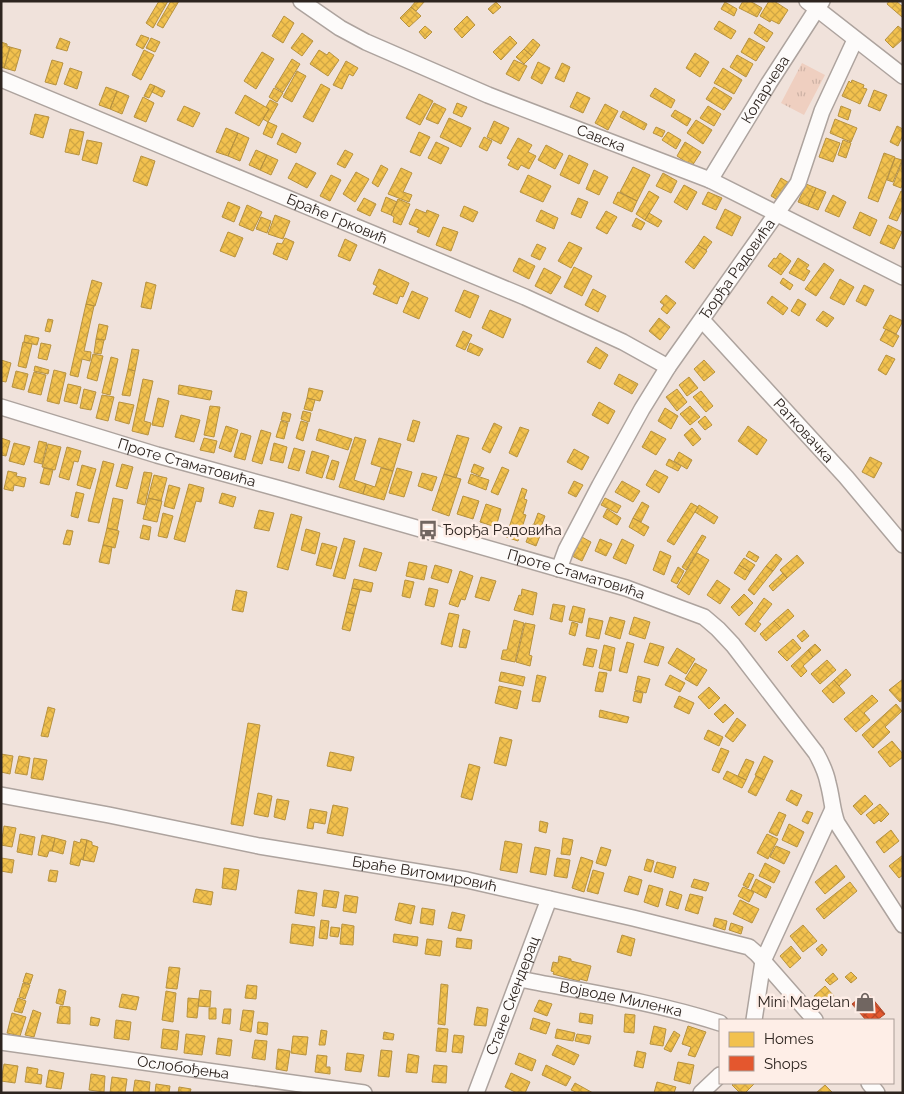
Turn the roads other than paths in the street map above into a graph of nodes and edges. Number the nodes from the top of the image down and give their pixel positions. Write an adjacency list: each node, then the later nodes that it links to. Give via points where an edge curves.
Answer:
1 (301, 1): 6 (street, Савска, via 353,36 383,50 488,95)
2 (815, 4): 3 (street); 6 (street, Коларчева)
3 (855, 40): 4 (street); 7 (street, Ђорђа Радовића, via 822,111 798,183)
4 (903, 76)
5 (1, 79): 10 (street, Браће Грковић, via 525,297 623,342)
6 (710, 180): 7 (street, Савска)
7 (778, 213): 8 (street, Савска); 9 (street, Ђорђа Радовића)
8 (903, 277)
9 (702, 320): 10 (street, Ђорђа Радовића); 12 (street, Ратковачка)
10 (668, 367): 13 (street, Ђорђа Радовића, via 600,485)
11 (1, 407): 13 (street, Проте Стаматовића, via 157,455)
12 (903, 544)
13 (559, 568): 15 (street, Проте Стаматовића, via 626,588 693,612 711,622 765,684 816,753 829,784)
14 (1, 794): 16 (street, Браће Витомировић, via 259,846 468,880)
15 (832, 811): 17 (street, Проте Стаматовића, via 842,833); 18 (street)
16 (548, 899): 18 (street, Браће Витомировић, via 749,947); 19 (street, Стане Скендерац)
17 (903, 925)
18 (763, 961): 20 (street); 21 (street, Браће Витомировић)
19 (519, 979): 22 (street, Војводе Миленка, via 630,1000); 26 (street, Стане Скендерац)
20 (754, 1019)
21 (813, 1019)
22 (719, 1022)
23 (1, 1042): 25 (street, Ослобођења)
24 (719, 1076): 27 (street)
25 (364, 1093)
26 (476, 1093)
27 (701, 1093)

